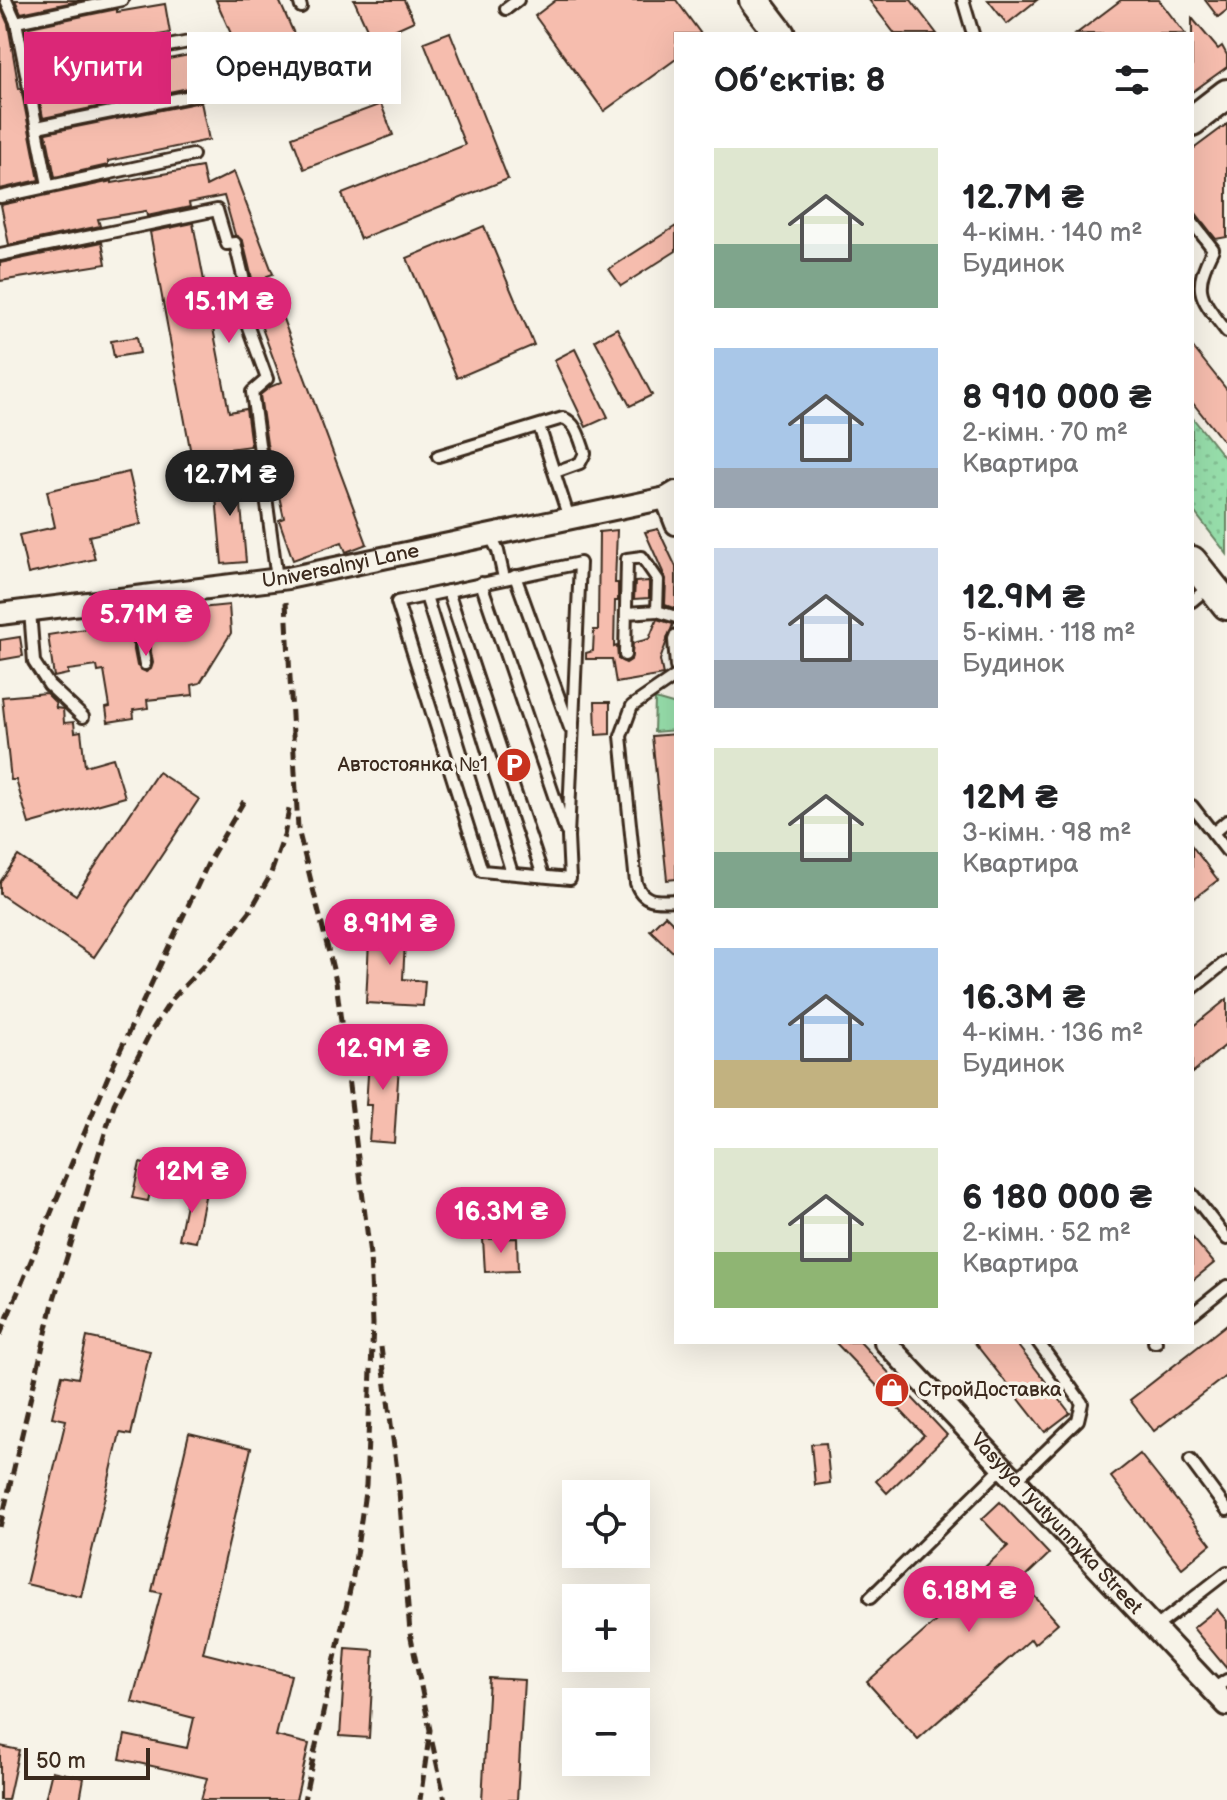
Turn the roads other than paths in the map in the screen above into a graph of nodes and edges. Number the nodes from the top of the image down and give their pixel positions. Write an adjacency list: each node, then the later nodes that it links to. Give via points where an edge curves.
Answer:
1 (6, 0): 7 (lane)
2 (122, 0): 7 (lane)
3 (518, 0): 6 (lane)
4 (754, 0): 8 (main road)
5 (963, 0): 9 (lane)
6 (506, 9)
7 (16, 22): 10 (lane)
8 (778, 32)
9 (972, 32)
10 (24, 63)
11 (1227, 94): 14 (main road)
12 (187, 97): 15 (lane)
13 (32, 104): 15 (lane)
14 (1194, 119)
15 (37, 127): 17 (lane)
16 (193, 155): 17 (lane)
17 (48, 185): 18 (lane)
18 (0, 197)
19 (1194, 225): 21 (lane)
20 (1227, 245): 21 (lane)
21 (1213, 249): 23 (lane, via 1200,276 1203,301)
22 (0, 255): 32 (lane, via 217,210 227,244 235,243 248,327 267,379 252,392)
23 (1227, 332)
24 (539, 426): 25 (lane); 26 (lane); 26 (lane, via 570,420 585,453 580,463)
25 (438, 456)
26 (555, 472): 28 (lane)
27 (671, 495): 28 (street, Universalnyi Lane)
28 (569, 518): 29 (street, Universalnyi Lane)
29 (490, 535): 31 (lane); 32 (street, Universalnyi Lane)
30 (1194, 565): 37 (main road)
31 (509, 577): 33 (lane); 47 (lane); 47 (lane, via 580,563)
32 (277, 579): 35 (street, Universalnyi Lane)
33 (481, 583): 34 (lane); 51 (lane)
34 (448, 591): 36 (lane); 54 (lane)
35 (132, 596): 38 (street, Universalnyi Lane); 44 (lane)
36 (426, 596): 53 (lane); 53 (lane, via 397,602 482,871)
37 (1210, 597)
38 (30, 611): 41 (street, Universalnyi Lane); 46 (lane, via 34,662 49,685)
39 (657, 611): 40 (lane); 40 (lane, via 658,580 642,557 627,559); 42 (lane)
40 (626, 613): 43 (lane)
41 (0, 614)
42 (674, 616)
43 (625, 655)
44 (145, 664)
45 (674, 677): 55 (lane, via 632,706 621,736 639,893 646,899)
46 (83, 717)
47 (572, 734): 51 (lane)
48 (1194, 809): 50 (lane)
49 (1227, 821): 50 (lane)
50 (1213, 833): 52 (lane)
51 (568, 837): 54 (lane, via 570,879)
52 (1227, 851)
53 (512, 873): 54 (lane)
54 (543, 876)
55 (674, 900)
56 (1227, 961): 57 (lane)
57 (1194, 987)
58 (1194, 1197): 59 (lane)
59 (1227, 1239)
60 (1227, 1286): 61 (lane)
61 (1194, 1312)
62 (887, 1344): 65 (street, Vasylya Tyutyunnyka Street)
63 (1039, 1344): 65 (lane, via 1082,1403 1078,1420)
64 (1190, 1460): 66 (lane)
65 (1010, 1473): 68 (lane); 69 (street, Vasylya Tyutyunnyka Street)
66 (1227, 1510)
67 (1227, 1572): 69 (lane)
68 (870, 1598)
69 (1156, 1627): 70 (street, Vasylya Tyutyunnyka Street)
70 (1220, 1684): 71 (street, Vasylya Tyutyunnyka Street)
71 (1227, 1705)

